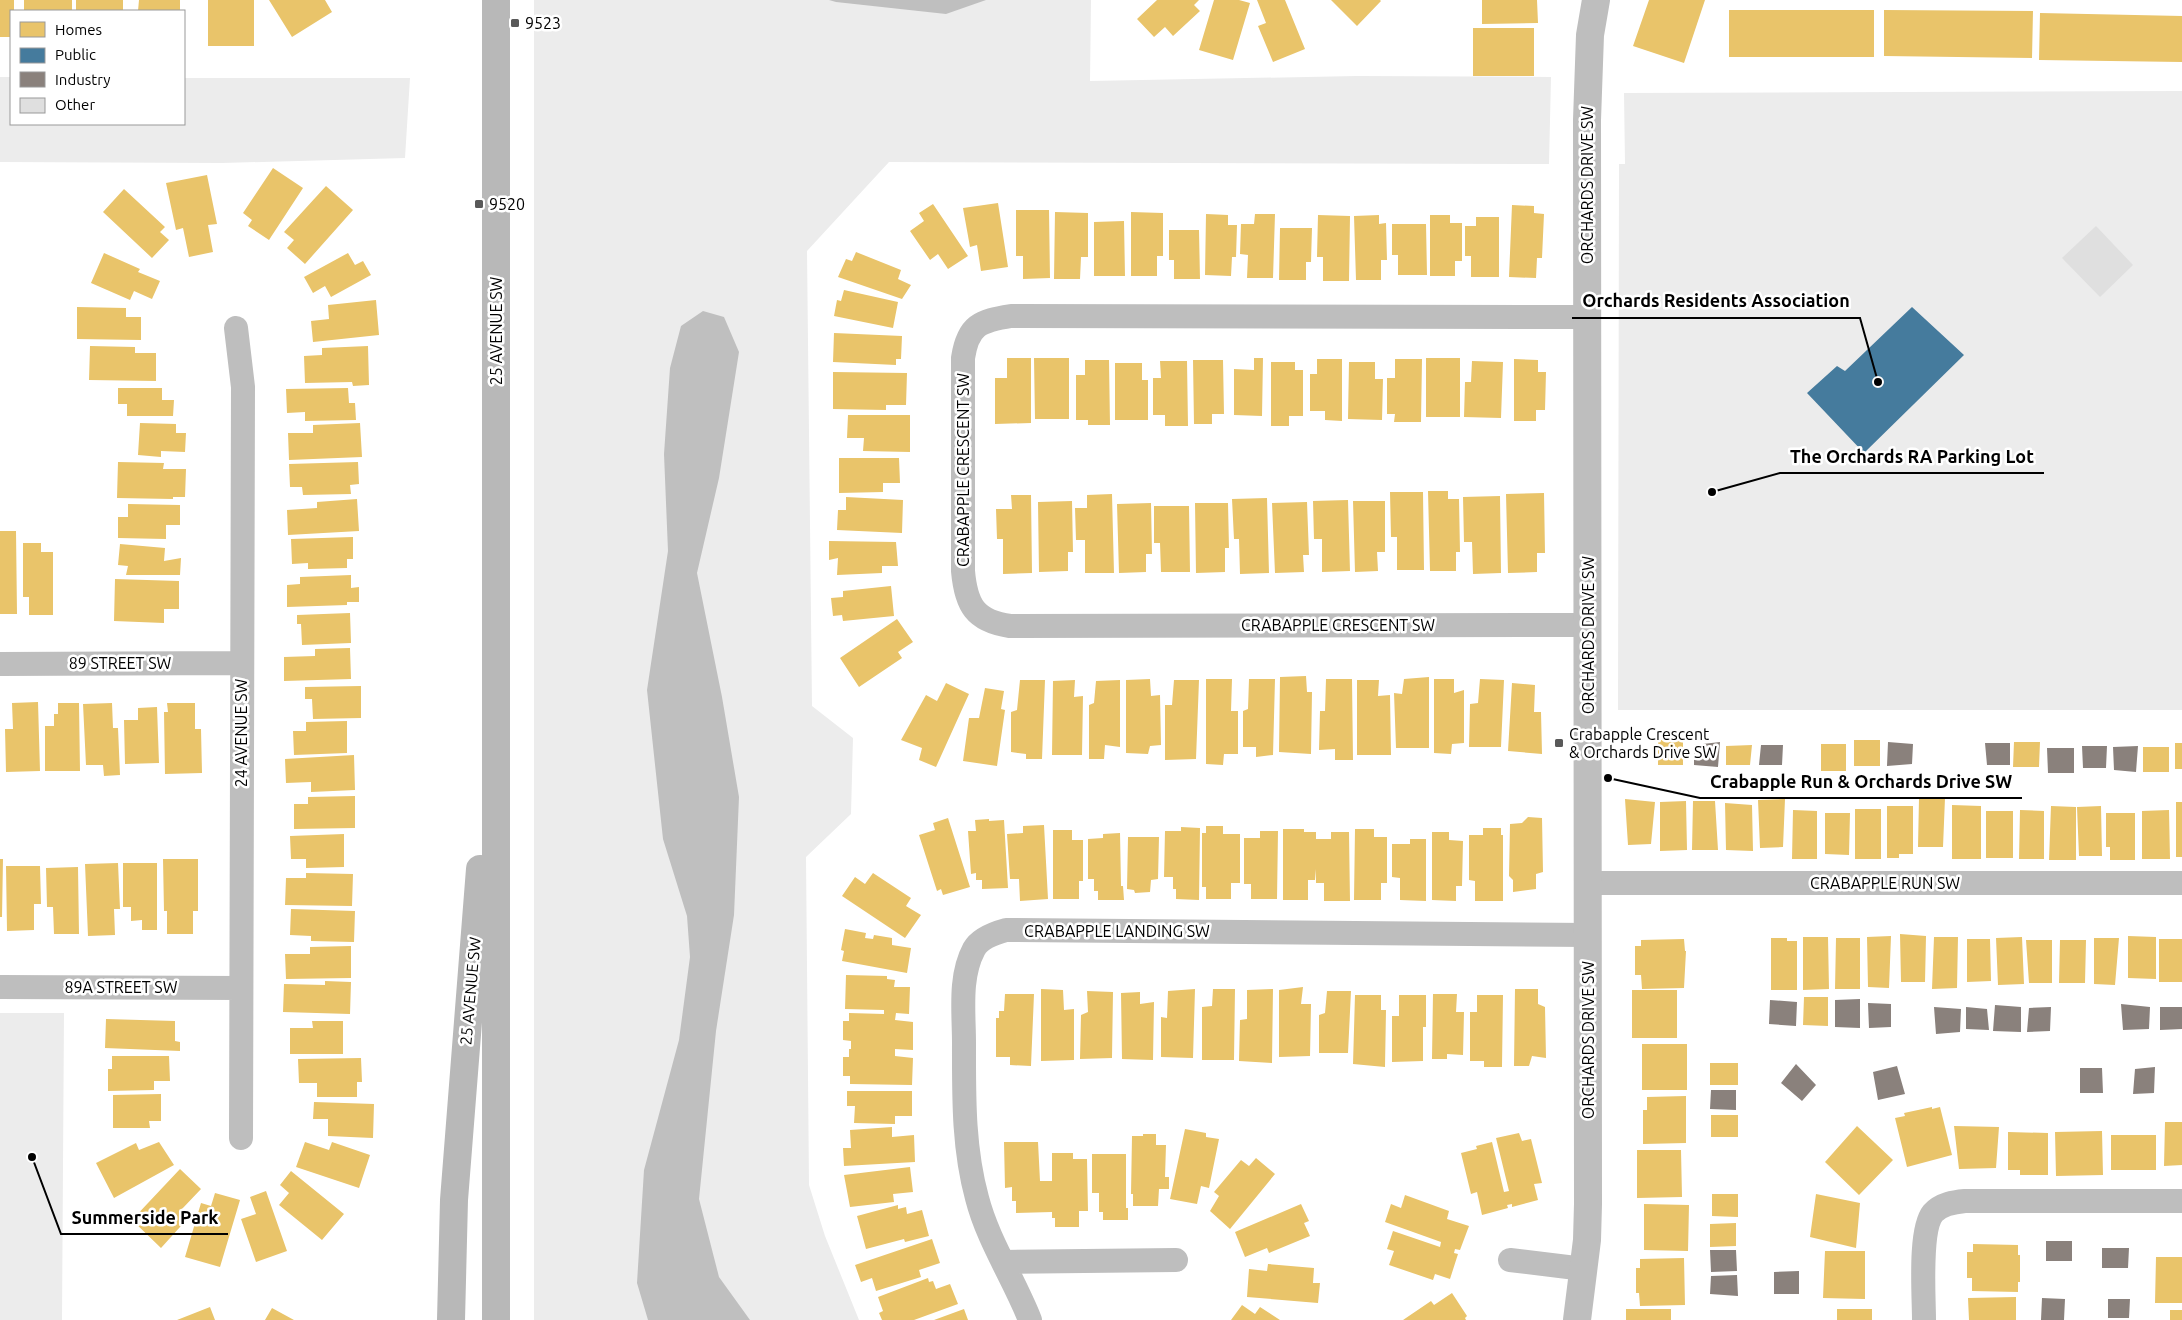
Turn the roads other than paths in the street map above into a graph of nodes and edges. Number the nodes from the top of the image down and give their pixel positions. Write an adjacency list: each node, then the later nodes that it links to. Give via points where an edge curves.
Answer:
1 (496, 0): 7 (main road, 25 AVENUE SW)
2 (1596, 0): 3 (street, ORCHARDS DRIVE SW, via 1587,81)
3 (1588, 317): 5 (street, ORCHARDS DRIVE SW); 5 (street, CRABAPPLE CRESCENT SW, via 1011,316 985,322 970,333 965,344 963,571 968,600 975,611 986,620 1010,626)
4 (236, 328): 6 (street, 24 AVENUE SW, via 243,387)
5 (1588, 625): 9 (street, ORCHARDS DRIVE SW)
6 (241, 663): 8 (street, 89 STREET SW); 13 (street, 24 AVENUE SW)
7 (497, 663): 20 (main road, 25 AVENUE SW, via 457,1152); 21 (main road, 25 AVENUE SW)
8 (0, 664)
9 (1588, 883): 10 (street, CRABAPPLE RUN SW); 11 (street, ORCHARDS DRIVE SW)
10 (2182, 883)
11 (1588, 935): 18 (street, CRABAPPLE LANDING SW, via 1006,930 991,934 975,947 964,987 964,1113 966,1145 977,1198); 19 (street, ORCHARDS DRIVE SW, via 1588,1204)
12 (0, 987): 13 (street, 89A STREET SW)
13 (241, 988): 14 (street, 24 AVENUE SW)
14 (241, 1138)
15 (2182, 1201): 24 (street, via 1965,1201 1945,1205 1934,1212 1925,1231)
16 (1176, 1260): 18 (street)
17 (1510, 1260): 19 (street)
18 (1004, 1262): 22 (street, CRABAPPLE LANDING SW)
19 (1584, 1270): 23 (street, ORCHARDS DRIVE SW)
20 (451, 1320)
21 (496, 1320)
22 (1030, 1320)
23 (1578, 1320)
24 (1924, 1320)

